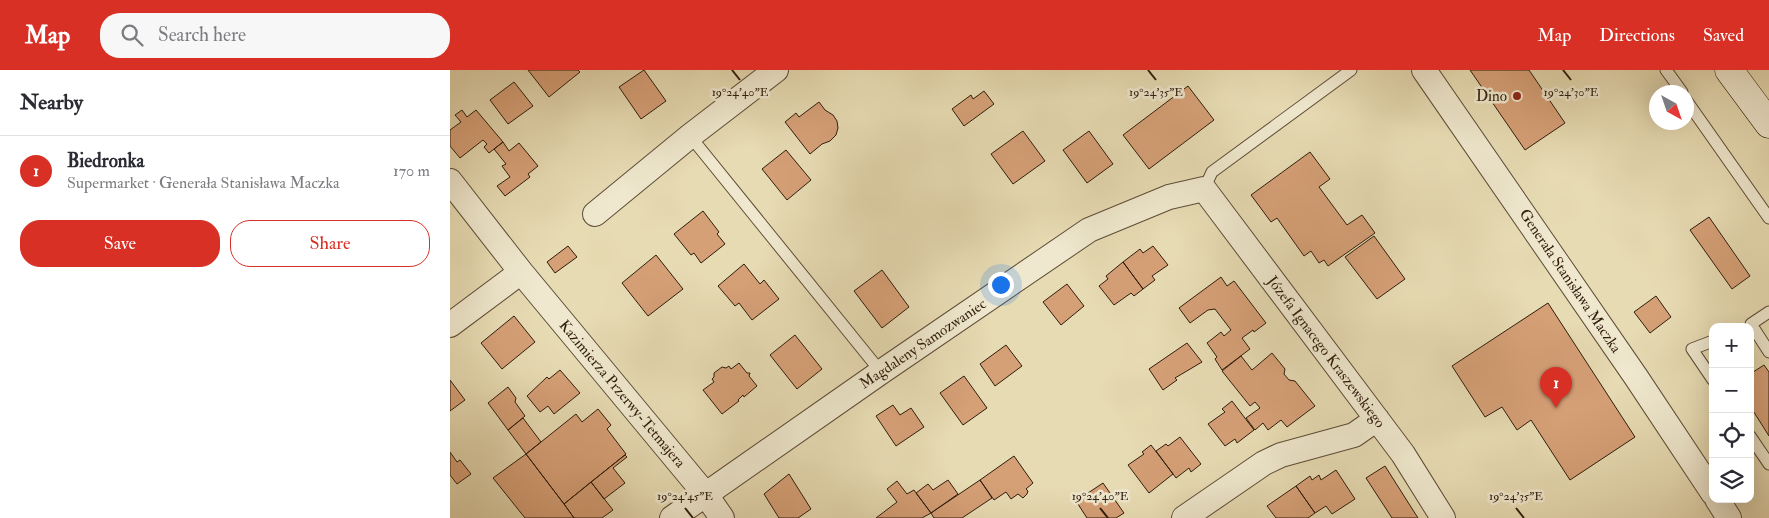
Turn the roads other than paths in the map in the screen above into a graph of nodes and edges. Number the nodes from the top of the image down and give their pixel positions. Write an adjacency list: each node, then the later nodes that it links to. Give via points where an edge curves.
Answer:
1 (776, 70): 9 (street)
2 (1351, 70): 11 (lane, via 1212,172)
3 (1424, 70): 26 (street, Generała Stanisława Maczka)
4 (1666, 70): 6 (lane)
5 (1729, 70): 8 (main road)
6 (1677, 85)
7 (1694, 111): 13 (lane)
8 (1769, 124)
9 (690, 136): 12 (street); 21 (lane)
10 (450, 181): 14 (street, Kazimierza Przerwy-Tetmajera)
11 (1204, 189): 21 (street, Magdaleny Samozwaniec, via 1169,197 1088,230); 23 (street, Józefa Ignacego Kraszewskiego)
12 (595, 214)
13 (1769, 218)
14 (521, 272): 17 (street); 27 (street, Kazimierza Przerwy-Tetmajera)
15 (1769, 312): 16 (lane)
16 (1752, 323)
17 (450, 325)
18 (1754, 333): 20 (lane)
19 (1709, 343): 22 (lane, via 1692,350)
20 (1769, 352)
21 (881, 372): 27 (street, Magdaleny Samozwaniec)
22 (1709, 374)
23 (1377, 419): 31 (street, via 1354,435 1281,455 1264,463); 32 (street, Józefa Ignacego Kraszewskiego, via 1403,454)
24 (1754, 442): 25 (lane)
25 (1769, 464)
26 (1709, 487)
27 (706, 495): 29 (street, Magdaleny Samozwaniec); 30 (street, Kazimierza Przerwy-Tetmajera)
28 (1720, 503): 33 (street)
29 (672, 518)
30 (722, 518)
31 (1184, 518)
32 (1442, 518)
33 (1729, 518)

